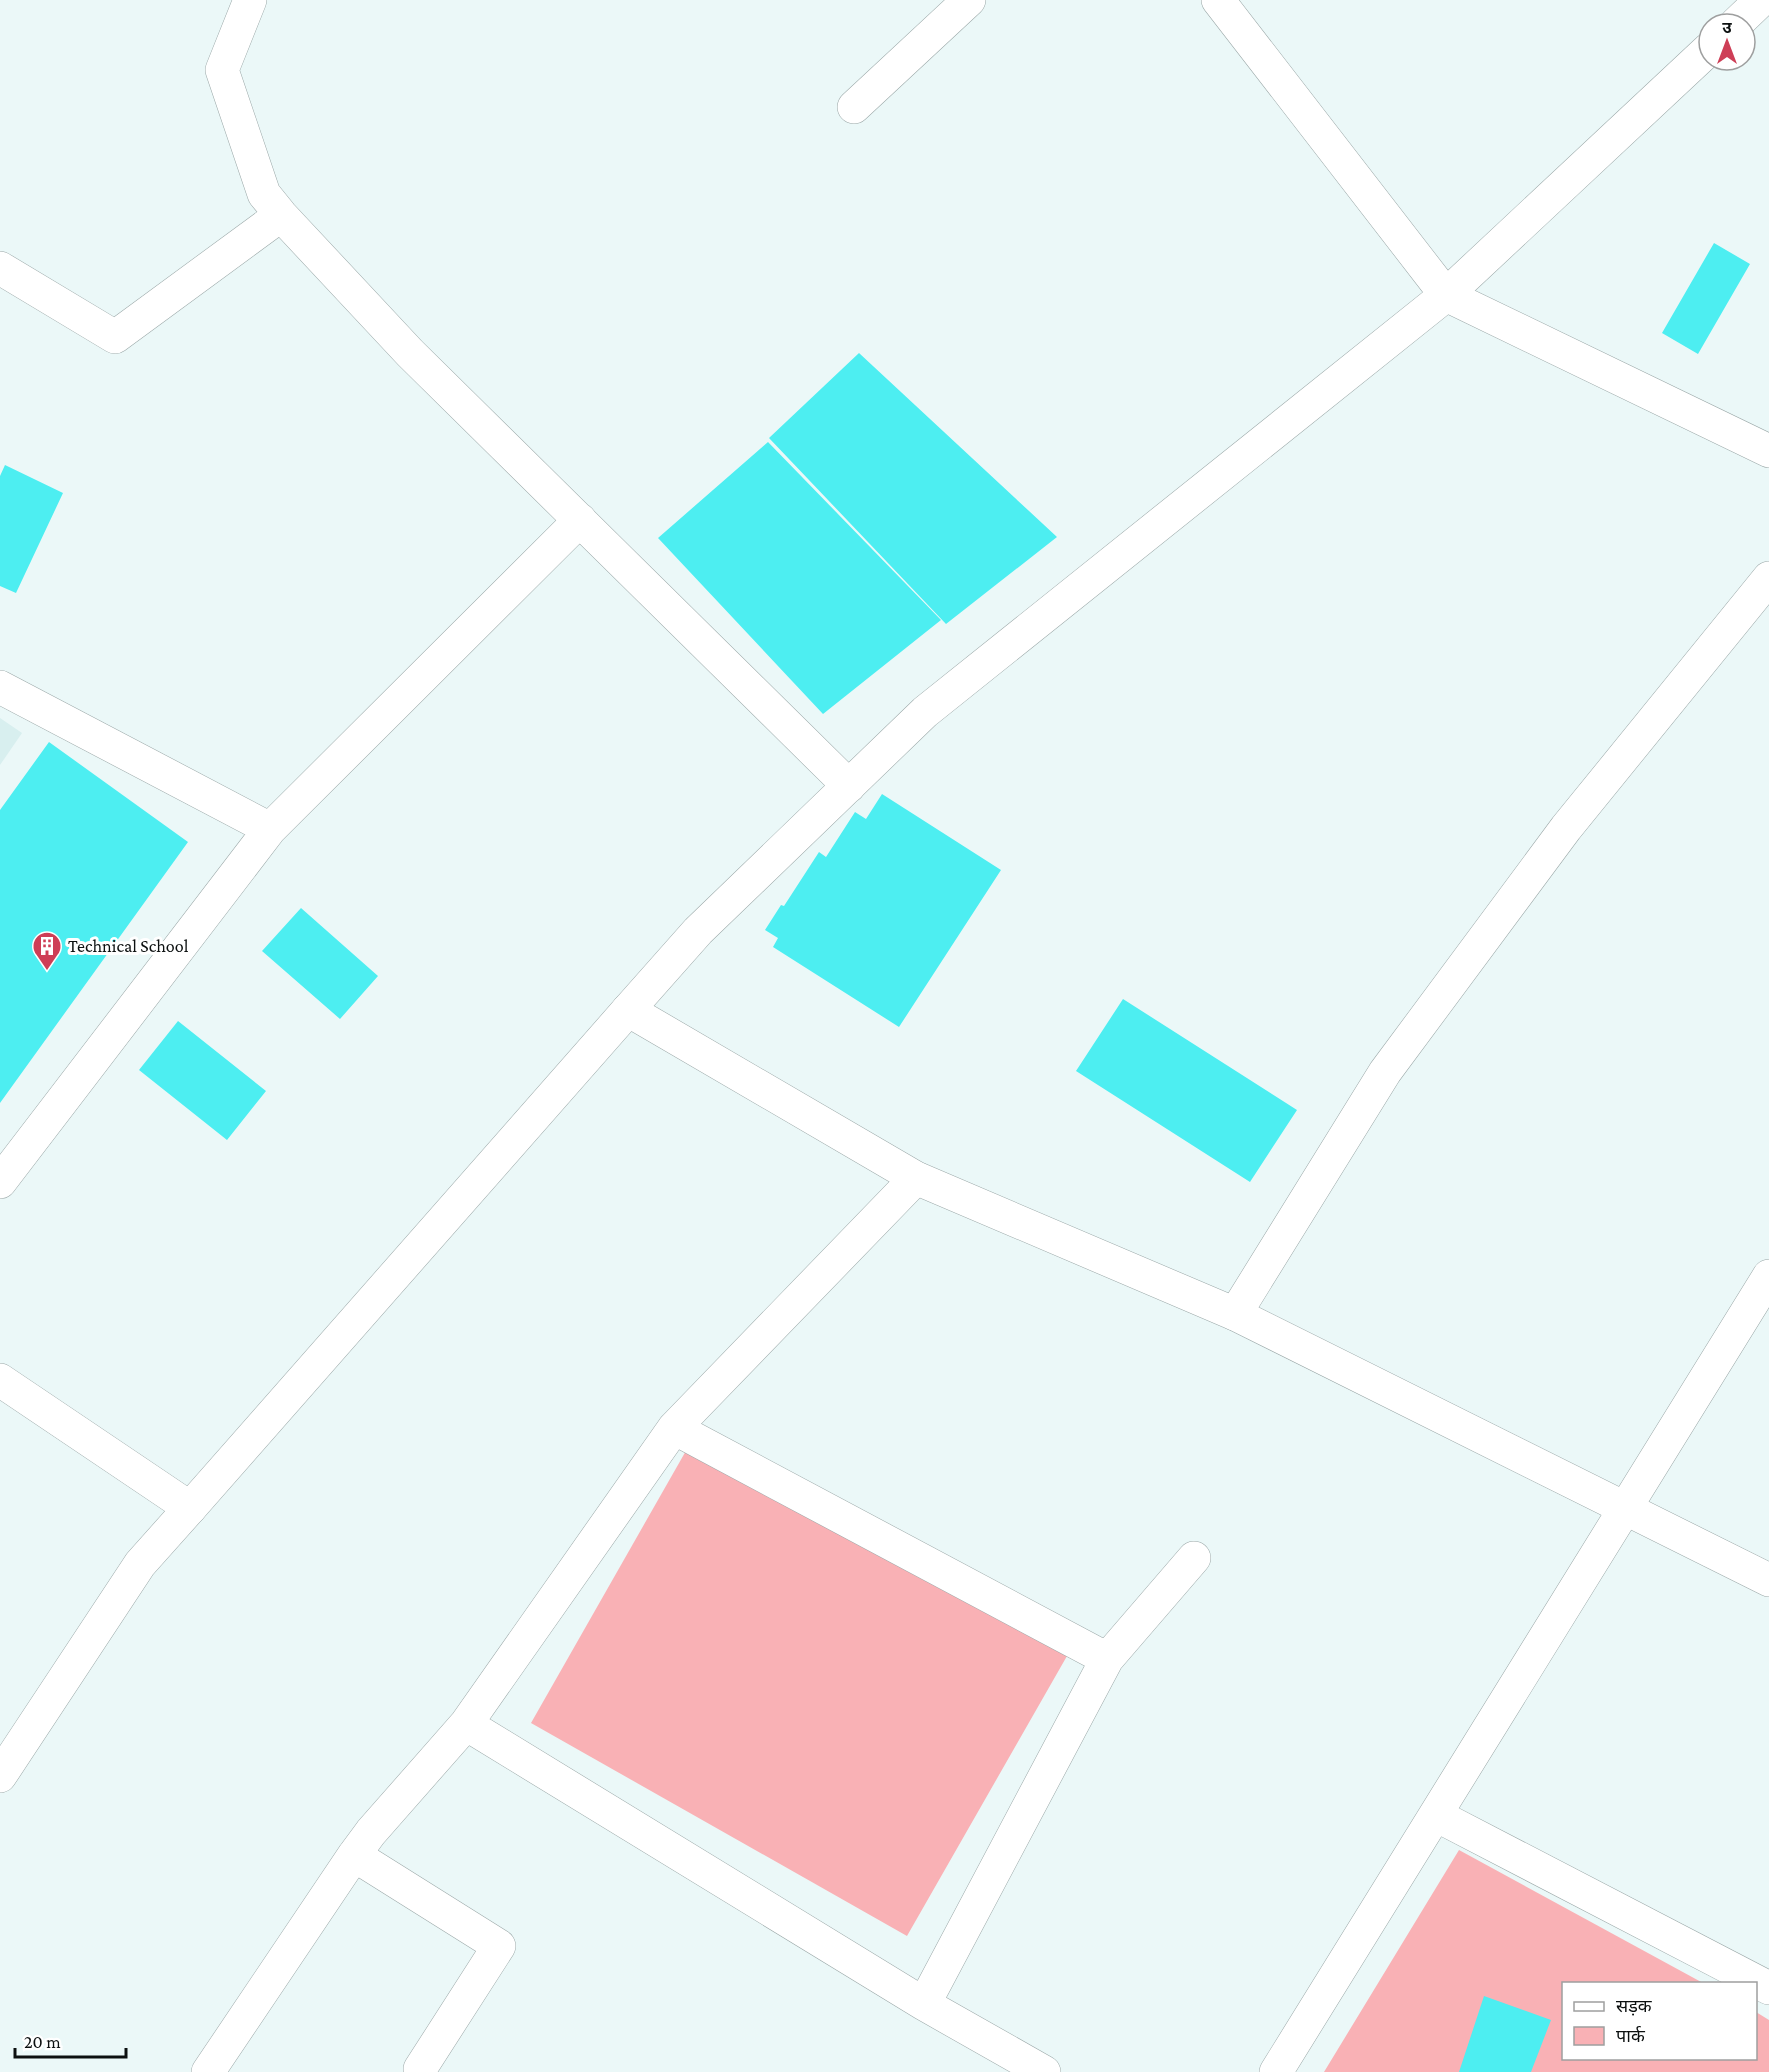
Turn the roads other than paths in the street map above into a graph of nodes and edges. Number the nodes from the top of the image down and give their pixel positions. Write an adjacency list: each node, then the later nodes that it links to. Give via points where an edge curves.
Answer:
1 (250, 0): 8 (street, via 222,70 264,194)
2 (969, 0): 7 (street)
3 (1218, 0): 10 (street)
4 (1761, 0): 5 (street)
5 (1748, 12)
6 (1697, 60): 10 (street)
7 (854, 107)
8 (281, 215): 9 (street, via 115,337); 12 (street, via 410,352)
9 (0, 268)
10 (1446, 295): 11 (street); 15 (street, via 925,712)
11 (1769, 451)
12 (580, 520): 15 (street); 16 (street)
13 (1769, 578): 21 (street, via 1566,828 1385,1072)
14 (0, 687): 16 (street)
15 (849, 786): 17 (street, via 698,931)
16 (270, 829): 19 (street)
17 (628, 1011): 18 (street); 24 (street)
18 (916, 1178): 21 (street); 23 (street)
19 (0, 1182)
20 (1769, 1276): 25 (street)
21 (1235, 1314): 25 (street)
22 (0, 1380): 24 (street)
23 (674, 1428): 28 (street); 29 (street)
24 (190, 1508): 30 (street, via 140,1564)
25 (1626, 1508): 27 (street); 31 (street)
26 (1194, 1558): 28 (street)
27 (1769, 1580)
28 (1107, 1659): 34 (street)
29 (466, 1724): 32 (street); 34 (street)
30 (0, 1776)
31 (1436, 1815): 33 (street); 38 (street)
32 (354, 1855): 35 (street, via 499,1946); 36 (street)
33 (1769, 1988)
34 (924, 2004): 37 (street)
35 (421, 2071)
36 (208, 2072)
37 (1044, 2072)
38 (1276, 2072)

